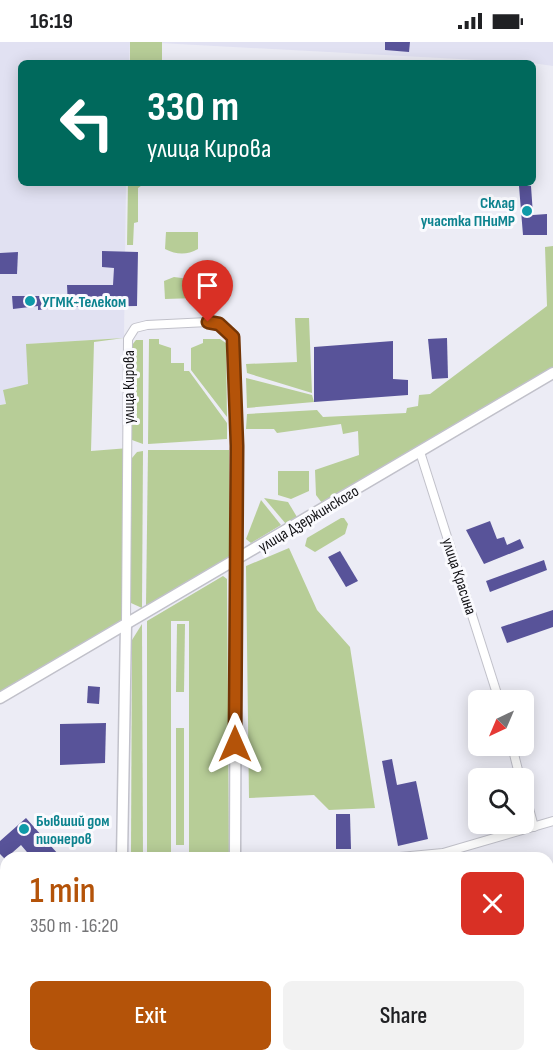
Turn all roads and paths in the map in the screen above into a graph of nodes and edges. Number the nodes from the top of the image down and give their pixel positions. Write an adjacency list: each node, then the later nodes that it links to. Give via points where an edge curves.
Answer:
1 (553, 373): 2 (street, улица Дзержинского)
2 (420, 452): 3 (street, улица Дзержинского); 5 (street, улица Красина)
3 (236, 561): 4 (street, улица Дзержинского); 4 (street, улица Кирова, via 233,337 219,324 208,322 135,328 128,342); 11 (street, улица Кирова)
4 (126, 624): 6 (street, улица Дзержинского); 10 (street, улица Кирова)
5 (496, 690)
6 (0, 698)
7 (553, 821): 8 (street)
8 (534, 827)
9 (512, 834): 12 (street)
10 (122, 852)
11 (235, 852)
12 (456, 852)

